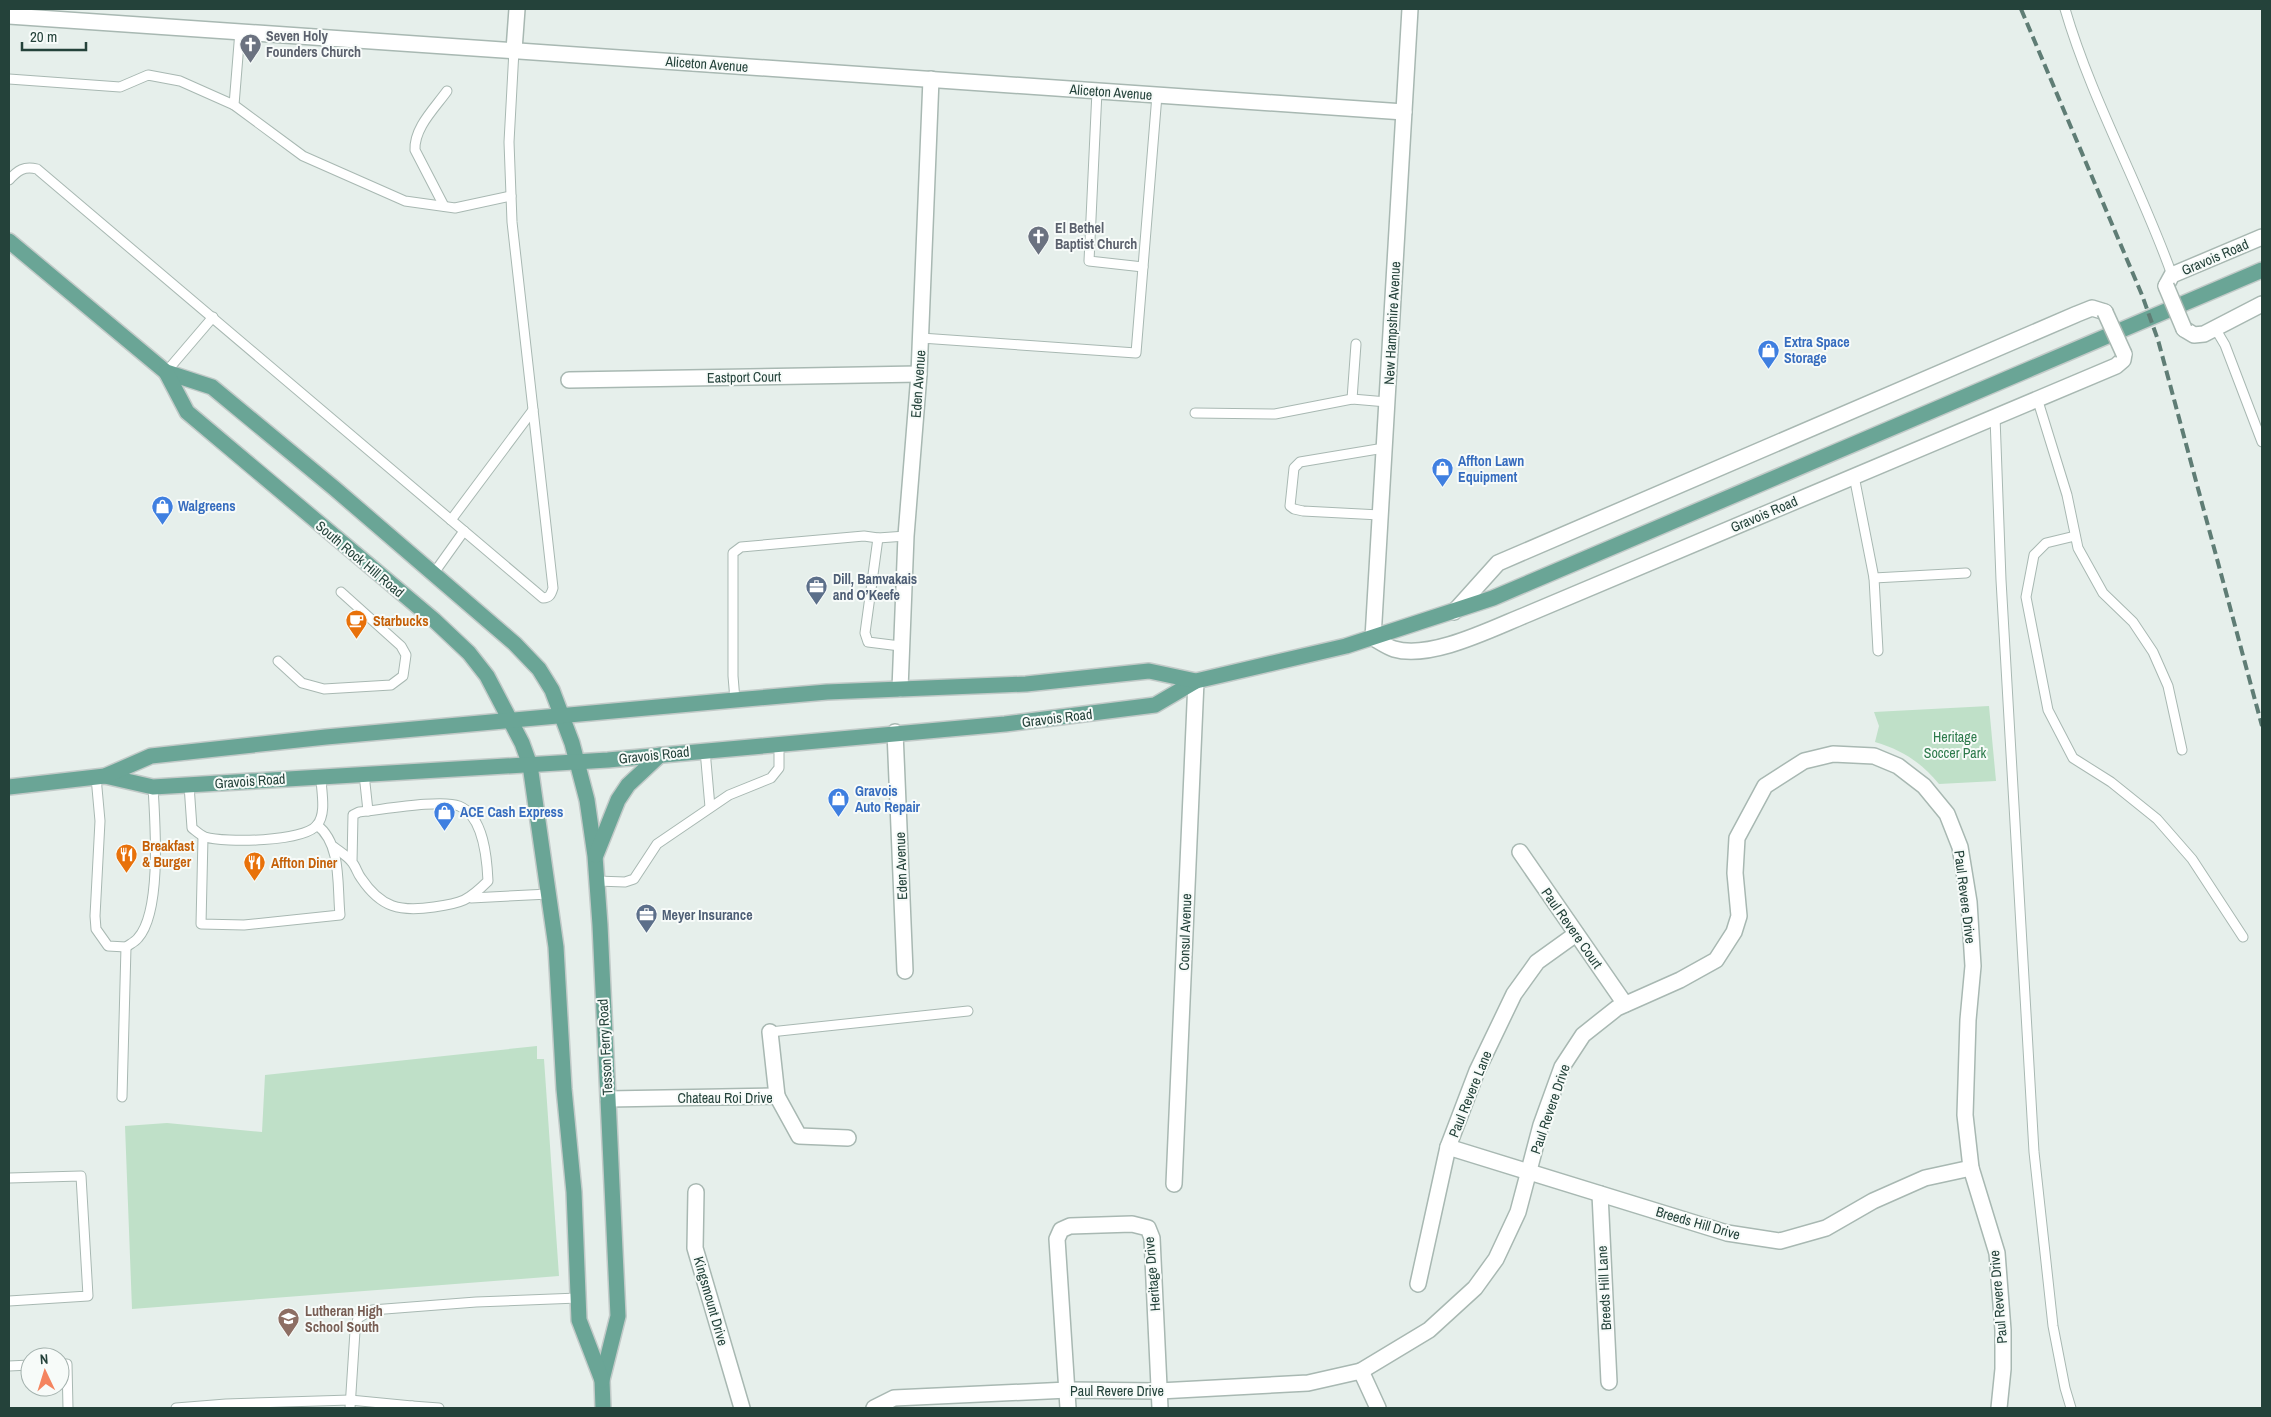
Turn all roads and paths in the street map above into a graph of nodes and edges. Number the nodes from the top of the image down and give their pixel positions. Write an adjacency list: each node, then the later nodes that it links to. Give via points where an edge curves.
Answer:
1 (517, 9): 6 (street)
2 (1410, 9): 13 (street, New Hampshire Avenue)
3 (2065, 9): 21 (lane, via 2076,48 2137,186)
4 (9, 16): 5 (street, Aliceton Avenue)
5 (240, 31): 6 (street, Aliceton Avenue); 12 (lane)
6 (514, 50): 8 (street, Aliceton Avenue); 15 (lane, via 509,142)
7 (9, 79): 12 (lane, via 120,87 148,75 180,81)
8 (931, 79): 10 (street, Aliceton Avenue); 25 (street, Eden Avenue)
9 (446, 91): 16 (lane, via 415,142)
10 (1097, 91): 11 (street, Aliceton Avenue); 19 (lane, via 1089,261)
11 (1157, 95): 13 (street, Aliceton Avenue); 19 (lane)
12 (234, 105): 16 (lane, via 303,156 405,201)
13 (1404, 112): 32 (street, New Hampshire Avenue)
14 (9, 180): 23 (lane, via 26,167 37,169)
15 (511, 196): 16 (lane, via 455,208); 33 (lane)
16 (444, 206)
17 (2262, 237): 21 (street, Gravois Road)
18 (9, 241): 27 (main road, South Rock Hill Road)
19 (1143, 267): 25 (lane, via 1136,353)
20 (2262, 270): 49 (main road, Gravois Road)
21 (2169, 281): 24 (street, bridge, via 2184,329 2194,336)
22 (2262, 304): 24 (street)
23 (213, 317): 27 (lane); 40 (lane)
24 (2215, 328): 36 (lane, via 2225,345)
25 (921, 338): 28 (street, Eden Avenue)
26 (1356, 344): 31 (lane)
27 (166, 372): 45 (main road, South Rock Hill Road, via 212,386); 58 (main road, South Rock Hill Road, via 187,412 469,653 487,676)
28 (919, 374): 29 (street, Eastport Court); 42 (street, Eden Avenue)
29 (569, 380)
30 (2037, 398): 35 (street, Gravois Road); 43 (lane, via 2067,495); 49 (street, Gravois Road, bridge, via 2116,366 2123,360 2124,354 2105,312 2092,308 2077,314 1498,563)
31 (1352, 399): 32 (lane); 34 (lane, via 1275,414)
32 (1387, 402): 37 (street, New Hampshire Avenue)
33 (533, 410): 40 (lane); 41 (lane, via 551,594 543,598)
34 (1195, 413)
35 (1995, 417): 38 (street, Gravois Road); 120 (lane, via 2001,590 2034,1152 2053,1326)
36 (2262, 442)
37 (1384, 448): 39 (street, New Hampshire Avenue); 39 (lane, via 1300,462 1294,468 1290,506 1294,510)
38 (1854, 476): 47 (lane); 50 (street, Gravois Road, via 1452,644 1427,650 1394,649)
39 (1380, 516): 50 (street, New Hampshire Avenue)
40 (451, 520): 41 (lane)
41 (464, 531): 45 (lane)
42 (906, 536): 44 (lane); 51 (street, Eden Avenue)
43 (2074, 536): 62 (lane, via 2104,593 2133,622 2153,652 2168,686); 84 (lane, via 2046,543 2034,555 2026,597 2048,710 2073,758 2111,782 2157,819 2192,860)
44 (878, 538): 51 (lane, via 865,633 868,642); 56 (lane, via 864,536 741,547 733,552 733,676)
45 (434, 573): 57 (main road, South Rock Hill Road, via 539,669)
46 (1966, 573): 47 (lane)
47 (1874, 578): 52 (lane)
48 (341, 592): 53 (lane, via 401,646 406,655 403,676 391,685 324,689 302,683)
49 (1454, 612): 50 (main road, Gravois Road)
50 (1373, 638): 54 (main road, Gravois Road)
51 (900, 646): 55 (street, Eden Avenue)
52 (1878, 651)
53 (278, 661)
54 (1196, 681): 55 (main road, Gravois Road, via 1149,671 1026,684); 59 (main road, Gravois Road, via 1155,705 1005,724); 98 (street, Consul Avenue)
55 (900, 689): 56 (main road, Gravois Road)
56 (736, 700): 57 (main road, Gravois Road)
57 (562, 716): 58 (main road, Gravois Road); 64 (main road, Tesson Ferry Road)
58 (511, 721): 65 (main road, South Rock Hill Road); 68 (main road, Gravois Road, via 151,756)
59 (895, 732): 60 (main road, Gravois Road); 86 (street, Eden Avenue)
60 (779, 744): 61 (main road, Gravois Road); 72 (lane, via 779,768 771,778 729,794)
61 (705, 750): 63 (main road, Gravois Road); 72 (lane)
62 (2182, 750)
63 (660, 755): 64 (main road, Gravois Road); 78 (main road, via 628,785 618,800)
64 (578, 762): 65 (main road, Gravois Road); 78 (main road, Tesson Ferry Road)
65 (530, 765): 66 (main road, Gravois Road); 81 (main road, Tesson Ferry Road)
66 (364, 774): 67 (main road, Gravois Road); 73 (lane)
67 (320, 776): 69 (main road, Gravois Road); 74 (lane, via 323,813)
68 (100, 777): 70 (main road, Gravois Road); 71 (main road, Gravois Road); 85 (lane, via 96,929 108,946)
69 (189, 785): 71 (main road, Gravois Road); 75 (lane, via 192,828)
70 (9, 787)
71 (153, 787): 85 (lane, via 155,859 151,906 146,925 138,938)
72 (710, 807): 80 (lane, via 657,844 634,879 625,882)
73 (368, 811): 79 (lane, via 353,815); 82 (lane, via 441,804 459,806 473,818 484,843 488,881)
74 (317, 826): 75 (lane, via 288,837 227,840); 76 (lane, via 326,832)
75 (203, 837): 76 (lane, via 201,924 244,925 340,915)
76 (334, 846): 79 (lane)
77 (1520, 852): 83 (street, Paul Revere Court)
78 (595, 856): 80 (main road, Tesson Ferry Road)
79 (352, 862): 82 (lane, via 360,878 374,893 385,903 400,909 448,905)
80 (597, 881): 92 (main road, Tesson Ferry Road)
81 (549, 894): 82 (lane); 102 (main road, Tesson Ferry Road, via 556,947 574,1192)
82 (471, 898)
83 (1576, 934): 87 (street, Paul Revere Court); 94 (street, Paul Revere Lane, via 1537,962 1514,994 1477,1071)
84 (2242, 937)
85 (126, 947): 91 (lane)
86 (905, 971)
87 (1625, 1004): 95 (street, Paul Revere Drive, via 1716,960 1734,932 1739,916 1735,873 1737,838 1765,786 1804,761 1833,754 1874,756 1898,766 1924,786 1947,814 1960,848 1969,902 1973,966 1965,1115); 96 (street, Paul Revere Drive, via 1582,1035 1562,1066 1541,1125)
88 (968, 1011): 89 (lane)
89 (770, 1032): 90 (street)
90 (777, 1096): 92 (street, Chateau Roi Drive); 93 (street, Chateau Roi Drive, via 799,1136)
91 (122, 1097)
92 (608, 1099): 105 (main road, Tesson Ferry Road, via 618,1316)
93 (848, 1138)
94 (1448, 1147): 96 (street, Breeds Hill Drive); 101 (street, Paul Revere Lane)
95 (1971, 1168): 100 (street, Breeds Hill Drive, via 1925,1178 1873,1201 1826,1228 1780,1241 1727,1234); 119 (street, Paul Revere Drive, via 1997,1253 2003,1330)
96 (1529, 1172): 100 (street, Breeds Hill Drive); 104 (street, Paul Revere Drive, via 1518,1212 1496,1259 1475,1288 1429,1330)
97 (9, 1178): 103 (lane, via 80,1176 88,1296)
98 (1174, 1184)
99 (696, 1192): 114 (street, Kingsmount Drive, via 695,1248)
100 (1600, 1194): 106 (street, Breeds Hill Lane)
101 (1418, 1284)
102 (578, 1298): 105 (main road, Tesson Ferry Road, via 579,1320); 109 (lane, via 372,1310 358,1318)
103 (9, 1300)
104 (1361, 1370): 108 (street, Paul Revere Drive, via 1308,1383); 118 (street)
105 (602, 1380): 113 (main road, Tesson Ferry Road)
106 (1609, 1382)
107 (1068, 1390): 108 (street, Paul Revere Drive); 108 (street, Heritage Drive, via 1057,1239 1061,1230 1070,1226 1132,1224 1148,1228 1152,1238); 115 (street, Paul Revere Drive, via 894,1398); 116 (street, Heritage Drive)
108 (1159, 1391): 117 (street, Heritage Drive)
109 (350, 1404): 110 (lane); 111 (lane, via 226,1404)
110 (412, 1407): 112 (lane)
111 (176, 1408)
112 (439, 1408)
113 (603, 1408)
114 (742, 1408)
115 (874, 1408)
116 (1068, 1408)
117 (1160, 1408)
118 (1378, 1408)
119 (1999, 1408)
120 (2071, 1408)

